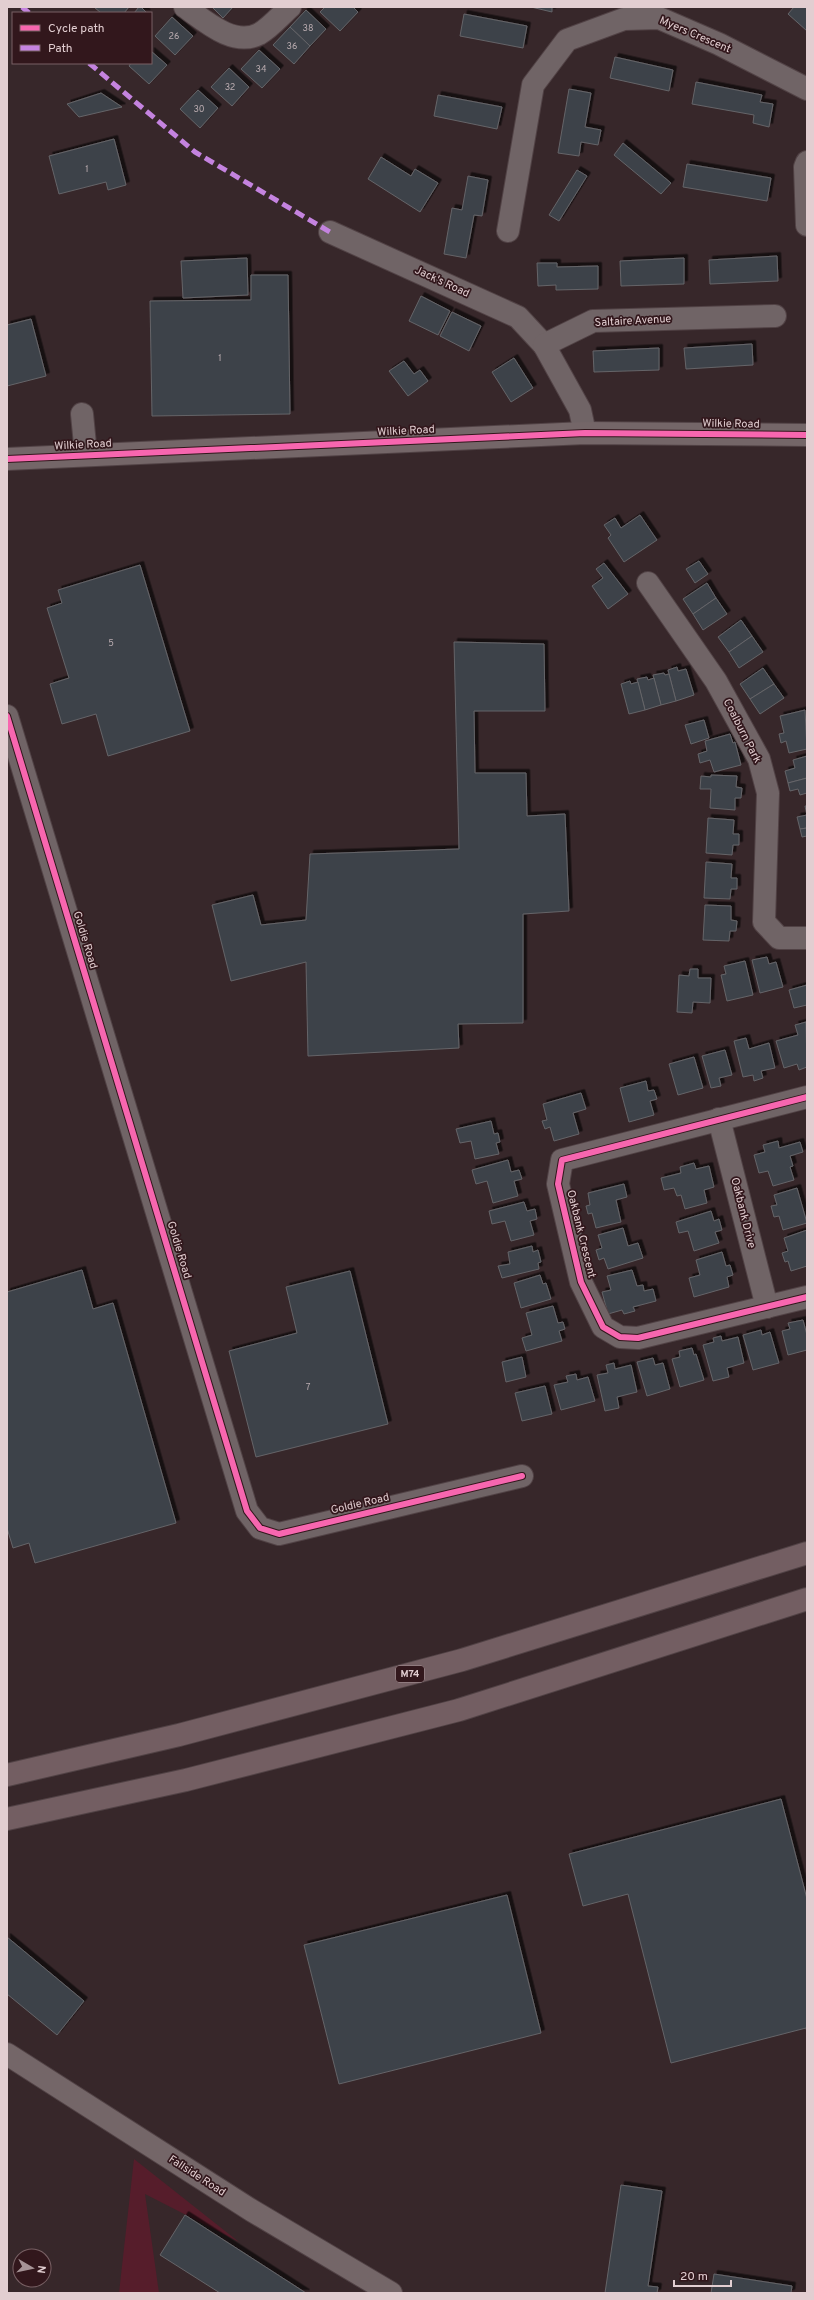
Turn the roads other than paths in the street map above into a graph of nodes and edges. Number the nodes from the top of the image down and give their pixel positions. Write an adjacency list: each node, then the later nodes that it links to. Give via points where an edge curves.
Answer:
1 (185, 7): 2 (street, via 219,30 242,38 260,34)
2 (290, 7)
3 (807, 89): 6 (street, Myers Crescent, via 719,44 659,18 624,19 567,40 533,85)
4 (807, 162): 5 (street)
5 (807, 225)
6 (508, 231)
7 (330, 232): 9 (street, Jack's Road, via 518,317)
8 (775, 316): 9 (street, Saltaire Avenue, via 593,321)
9 (544, 345): 11 (street, via 580,410)
10 (82, 414): 13 (street)
11 (585, 433): 12 (street, Wilkie Road); 13 (street, Wilkie Road)
12 (807, 435)
13 (86, 455): 14 (street, Wilkie Road)
14 (7, 459)
15 (648, 583): 17 (street, Coalburn Park, via 716,681 759,759 768,793 764,922 779,938)
16 (7, 716): 22 (street, Goldie Road, via 247,1510 260,1528 278,1534)
17 (807, 938)
18 (807, 1097): 19 (street, Oakbank Crescent)
19 (720, 1119): 21 (street, Oakbank Drive); 21 (street, Oakbank Crescent, via 562,1160 558,1184 581,1282 603,1327 620,1337 638,1338)
20 (807, 1297): 21 (street, Oakbank Crescent)
21 (767, 1307)
22 (522, 1476)
23 (807, 1552): 25 (highway, M74, via 462,1660 179,1736)
24 (807, 1599): 26 (highway, via 459,1710 186,1780)
25 (7, 1775)
26 (7, 1819)
27 (7, 2054): 28 (street, Fallside Road, via 251,2210)
28 (391, 2293)

